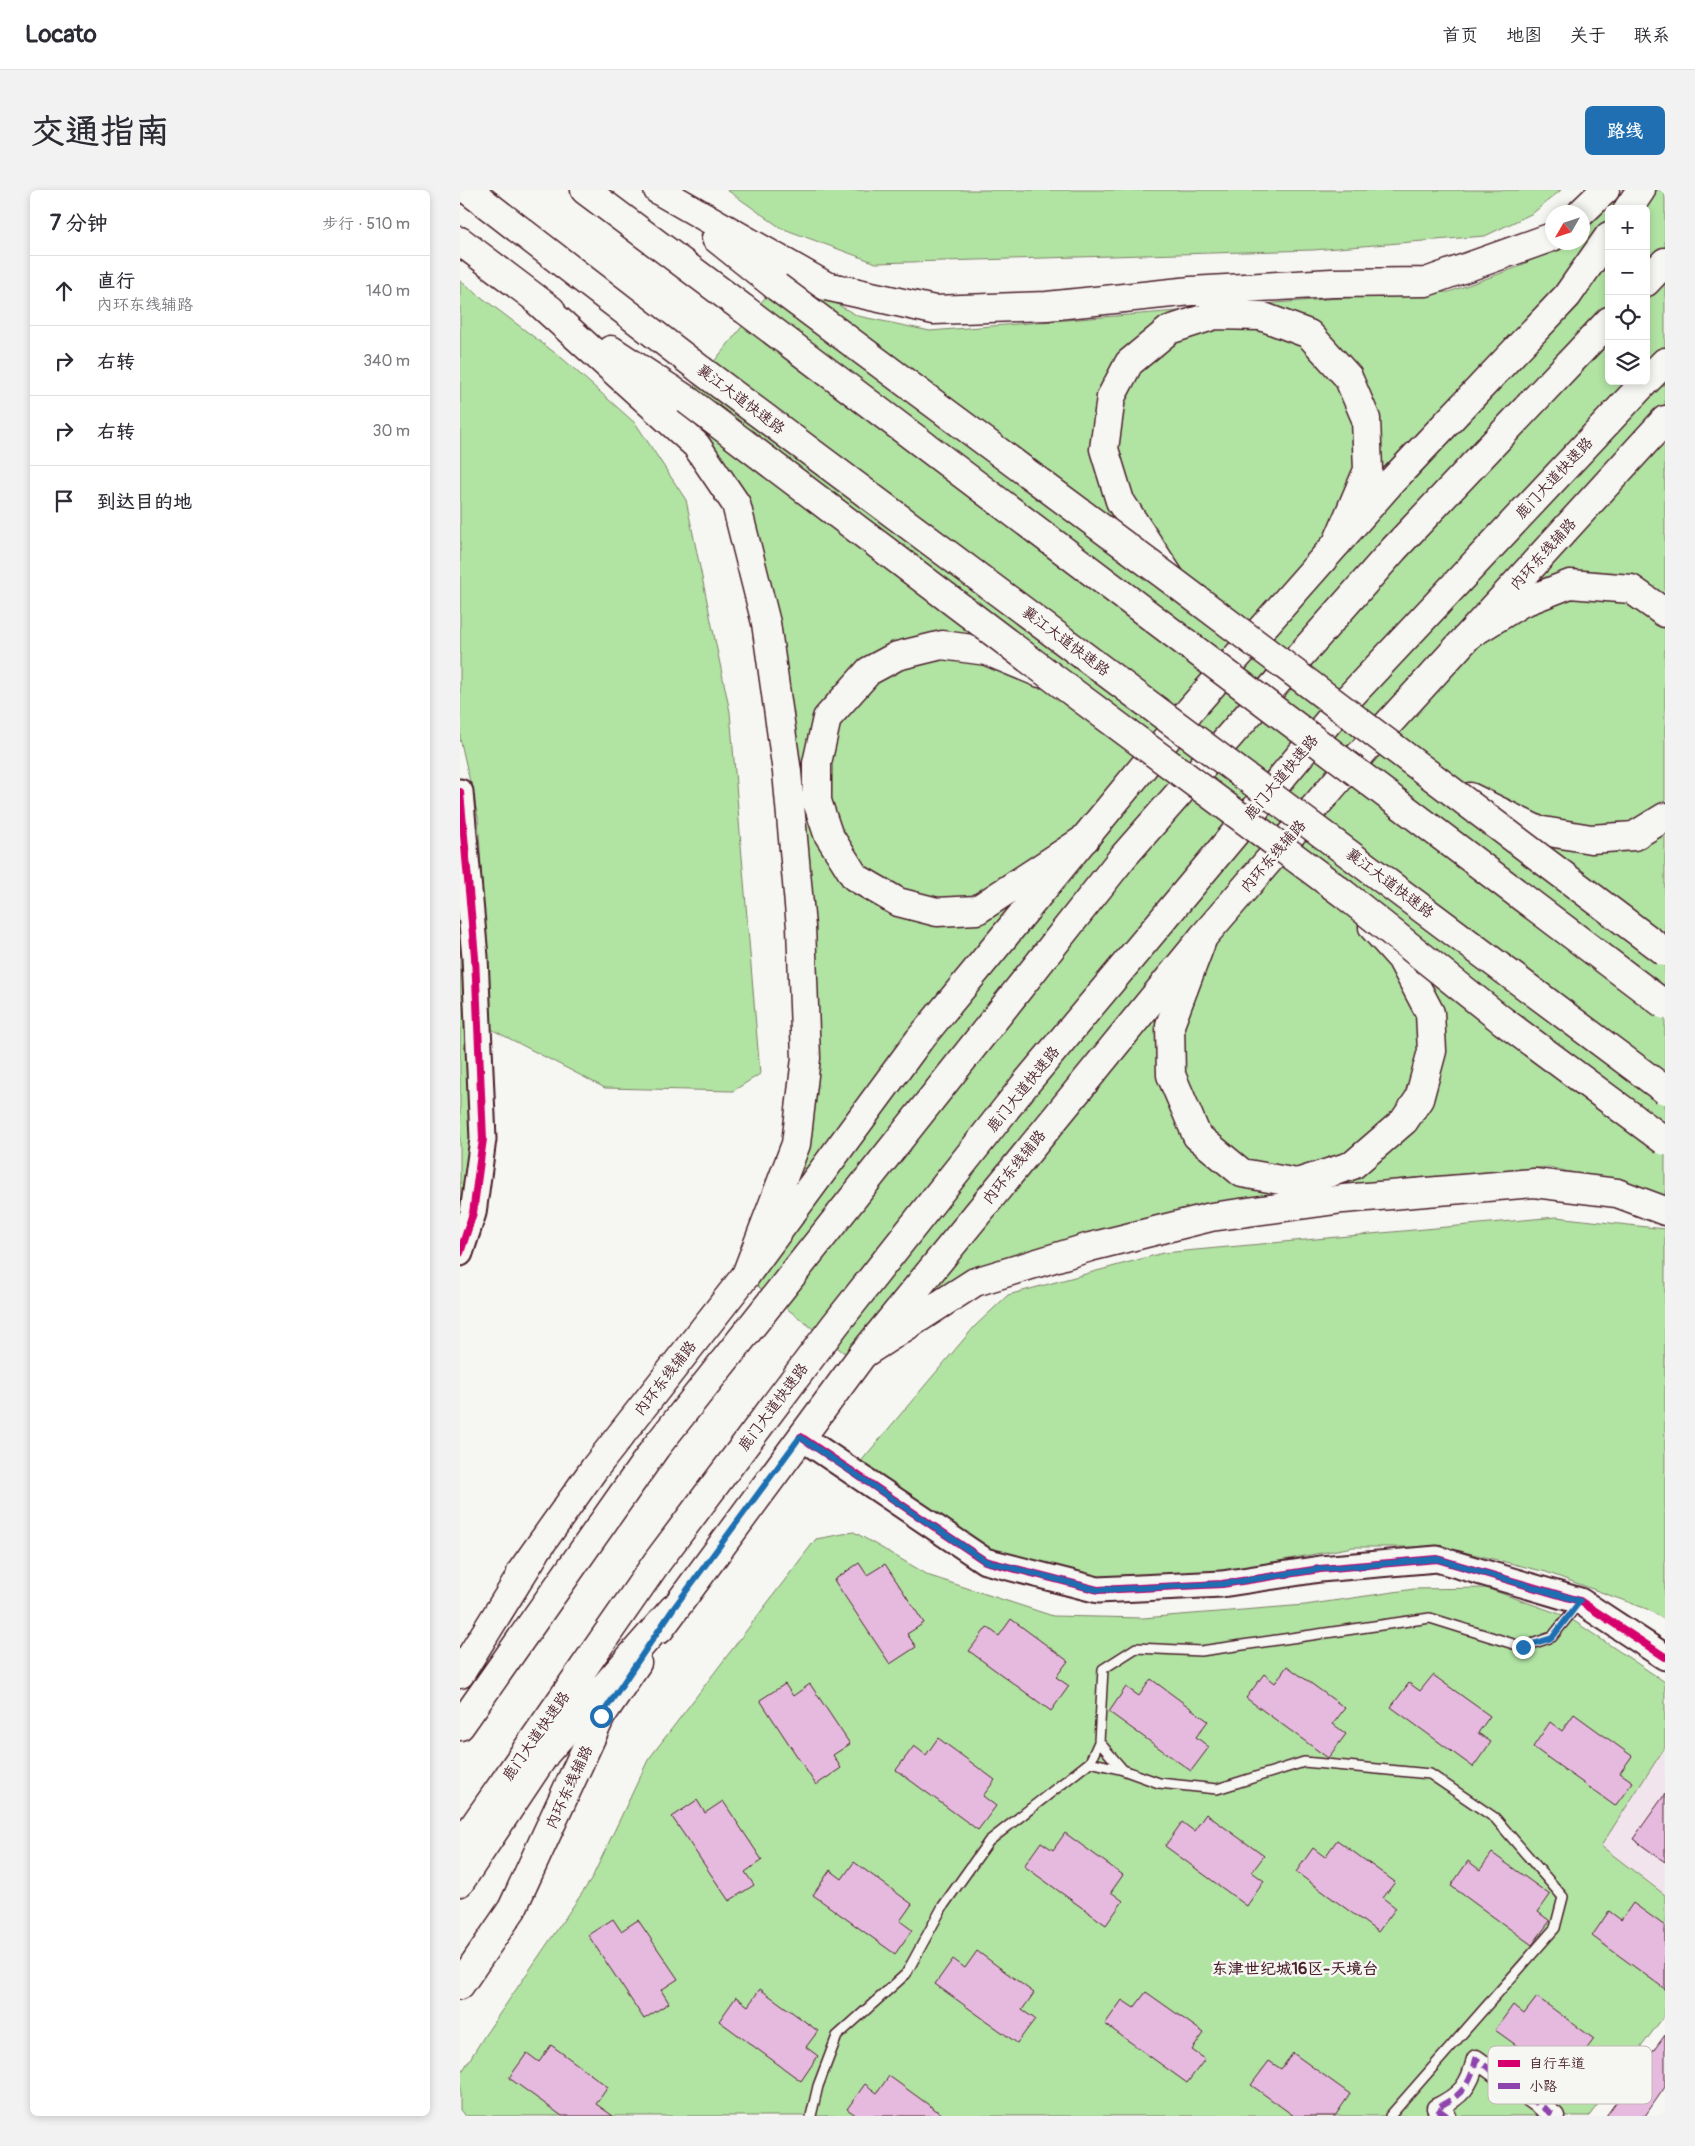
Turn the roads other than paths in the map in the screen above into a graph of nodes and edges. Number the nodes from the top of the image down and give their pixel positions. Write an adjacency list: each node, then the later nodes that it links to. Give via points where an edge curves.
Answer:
1 (468, 190): 13 (main road, 襄江大道快速路)
2 (585, 190): 33 (main road, bridge)
3 (657, 190): 9 (main road, via 826,286 934,310 1048,306 1256,287 1426,282); 22 (main road, bridge, via 777,287)
4 (1605, 190): 6 (main road)
5 (1641, 190): 7 (main road)
6 (1589, 205)
7 (1631, 205)
8 (460, 206): 13 (main road, via 498,234)
9 (1545, 240)
10 (460, 241): 15 (main road)
11 (1605, 242): 21 (main road, 内环东线辅路, via 1567,296)
12 (1665, 262): 14 (main road)
13 (579, 276): 34 (main road, 襄江大道快速路, bridge)
14 (1650, 278)
15 (536, 300): 25 (main road, bridge, via 687,400); 38 (main road, via 696,446 736,504 766,622 787,772 801,927 806,1058 796,1144)
16 (1605, 325): 47 (main road, via 1394,549 1123,858 656,1447)
17 (1665, 362): 18 (main road, 鹿门大道快速路)
18 (1650, 377)
19 (1642, 385): 51 (main road, 鹿门大道快速路, via 1343,704 1027,1082 835,1325 656,1562)
20 (1665, 420): 24 (main road, 内环东线辅路)
21 (1337, 543): 22 (main road, via 1368,470 1366,419 1348,377 1309,334 1261,316 1214,315 1169,330 1129,363 1111,397 1104,449 1120,501); 29 (main road, 内环东线辅路, via 1191,709)
22 (1174, 582): 26 (main road, bridge)
23 (1665, 613): 24 (main road, via 1631,589 1570,584 1521,602)
24 (1472, 633): 31 (main road, 内环东线辅路, via 1356,759)
25 (1055, 679): 29 (main road, bridge, via 987,651 942,645 897,656 869,671 827,718 817,763 817,801 828,834 855,877 898,902 937,912 977,910); 30 (main road, bridge)
26 (1430, 776): 28 (main road, bridge, via 1537,830 1591,839 1634,836); 32 (main road, bridge)
27 (460, 792): 37 (street, via 475,957 483,1139 472,1213)
28 (1665, 817)
29 (1085, 839): 38 (main road, 内环东线辅路, via 919,1040)
30 (1344, 894): 31 (main road, bridge, via 1401,958 1430,1013 1432,1051 1418,1099 1404,1121 1353,1165 1298,1183 1242,1173 1197,1136 1170,1075 1170,1024); 35 (main road, bridge, via 1503,1021)
31 (1203, 937): 39 (main road, 内环东线辅路)
32 (1665, 952)
33 (1665, 1005)
34 (1665, 1090)
35 (1665, 1141)
36 (1665, 1211): 39 (main road, via 1616,1193 1534,1183 1343,1199 1211,1217 1090,1247 976,1282)
37 (460, 1253)
38 (746, 1275): 41 (main road, 内环东线辅路, via 594,1469)
39 (862, 1354): 40 (main road, 内环东线辅路)
40 (800, 1437): 42 (street, via 985,1561 1098,1590 1222,1584 1320,1569 1437,1559); 43 (main road, 内环东线辅路)
41 (535, 1554): 44 (main road, 内环东线辅路); 46 (main road)
42 (1580, 1601): 45 (street); 48 (lane, via 1552,1638 1523,1647 1430,1618 1201,1651 1136,1648 1103,1669)
43 (673, 1609): 52 (main road, via 546,1752); 53 (main road, 内环东线辅路, via 601,1716 512,1909)
44 (460, 1653)
45 (1665, 1657)
46 (460, 1674)
47 (460, 1726)
48 (1099, 1742): 49 (lane); 50 (lane)
49 (1090, 1762): 50 (lane); 56 (lane, via 990,1841 943,1906 906,1974 837,2036 818,2086)
50 (1123, 1770): 57 (lane, via 1159,1783 1217,1788 1304,1762 1430,1774 1495,1818 1563,1897 1556,1928)
51 (460, 1846)
52 (460, 1882)
53 (460, 1985)
54 (1488, 2068): 58 (street, via 1476,2059 1473,2075 1464,2090 1452,2101 1436,2108)
55 (1538, 2104): 59 (street)
56 (811, 2116)
57 (1390, 2116)
58 (1447, 2116)
59 (1555, 2116)

